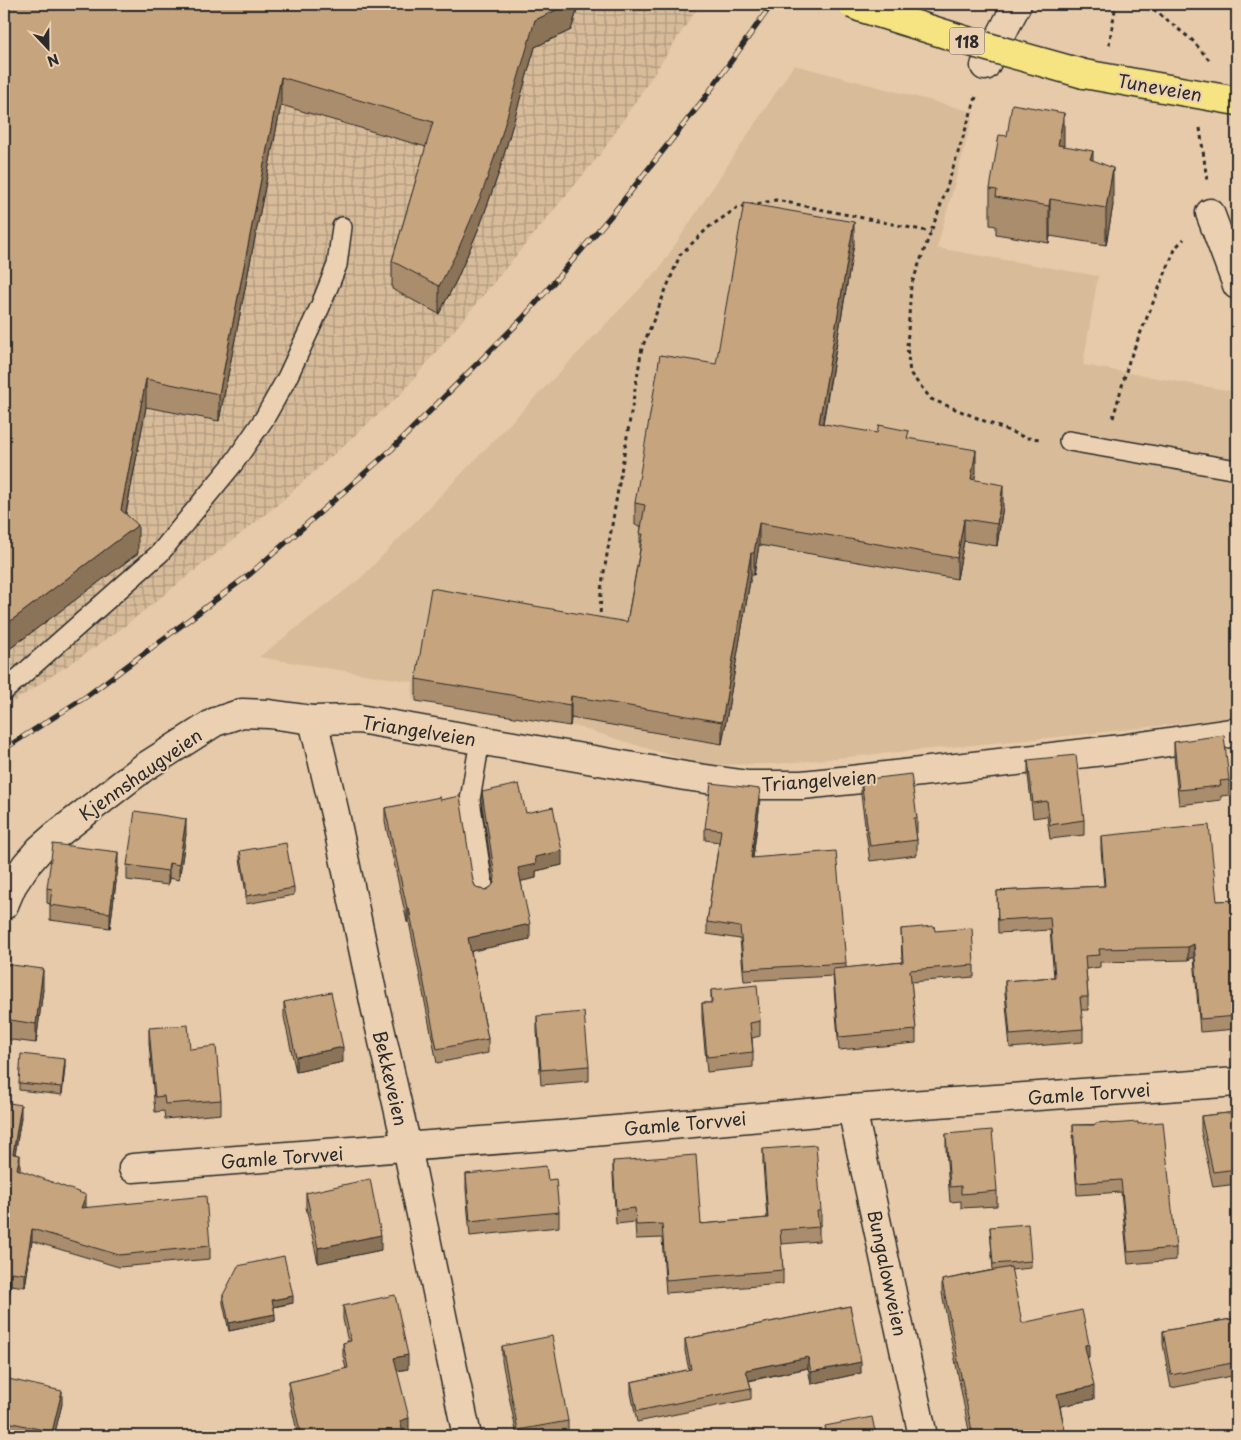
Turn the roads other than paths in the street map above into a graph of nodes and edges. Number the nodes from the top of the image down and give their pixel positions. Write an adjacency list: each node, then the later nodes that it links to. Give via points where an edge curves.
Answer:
1 (852, 4): 4 (main road, Tuneveien / 118, bridge, via 1084,74)
2 (1016, 4): 3 (street)
3 (986, 66)
4 (1237, 101)
5 (1210, 213): 7 (street)
6 (342, 227): 10 (lane, via 337,265 320,308 264,420 233,464 160,553)
7 (1237, 285)
8 (1069, 441): 9 (lane)
9 (1237, 470)
10 (4, 691)
11 (313, 720): 13 (street, Triangelveien, via 359,719); 15 (street, Kjennshaugveien, via 242,713 215,722 143,768 40,849 12,886); 18 (street, Bekkeveien)
12 (1237, 732): 13 (street, Triangelveien, via 1121,749 802,785 748,785)
13 (480, 740): 14 (lane, via 470,800)
14 (484, 893)
15 (4, 905)
16 (1237, 1082): 17 (street, Gamle Torvvei)
17 (852, 1109): 18 (street, Gamle Torvvei); 21 (street, Bungalowveien)
18 (407, 1147): 19 (street, Gamle Torvvei); 20 (street, Bekkeveien)
19 (134, 1168)
20 (467, 1436)
21 (923, 1436)

